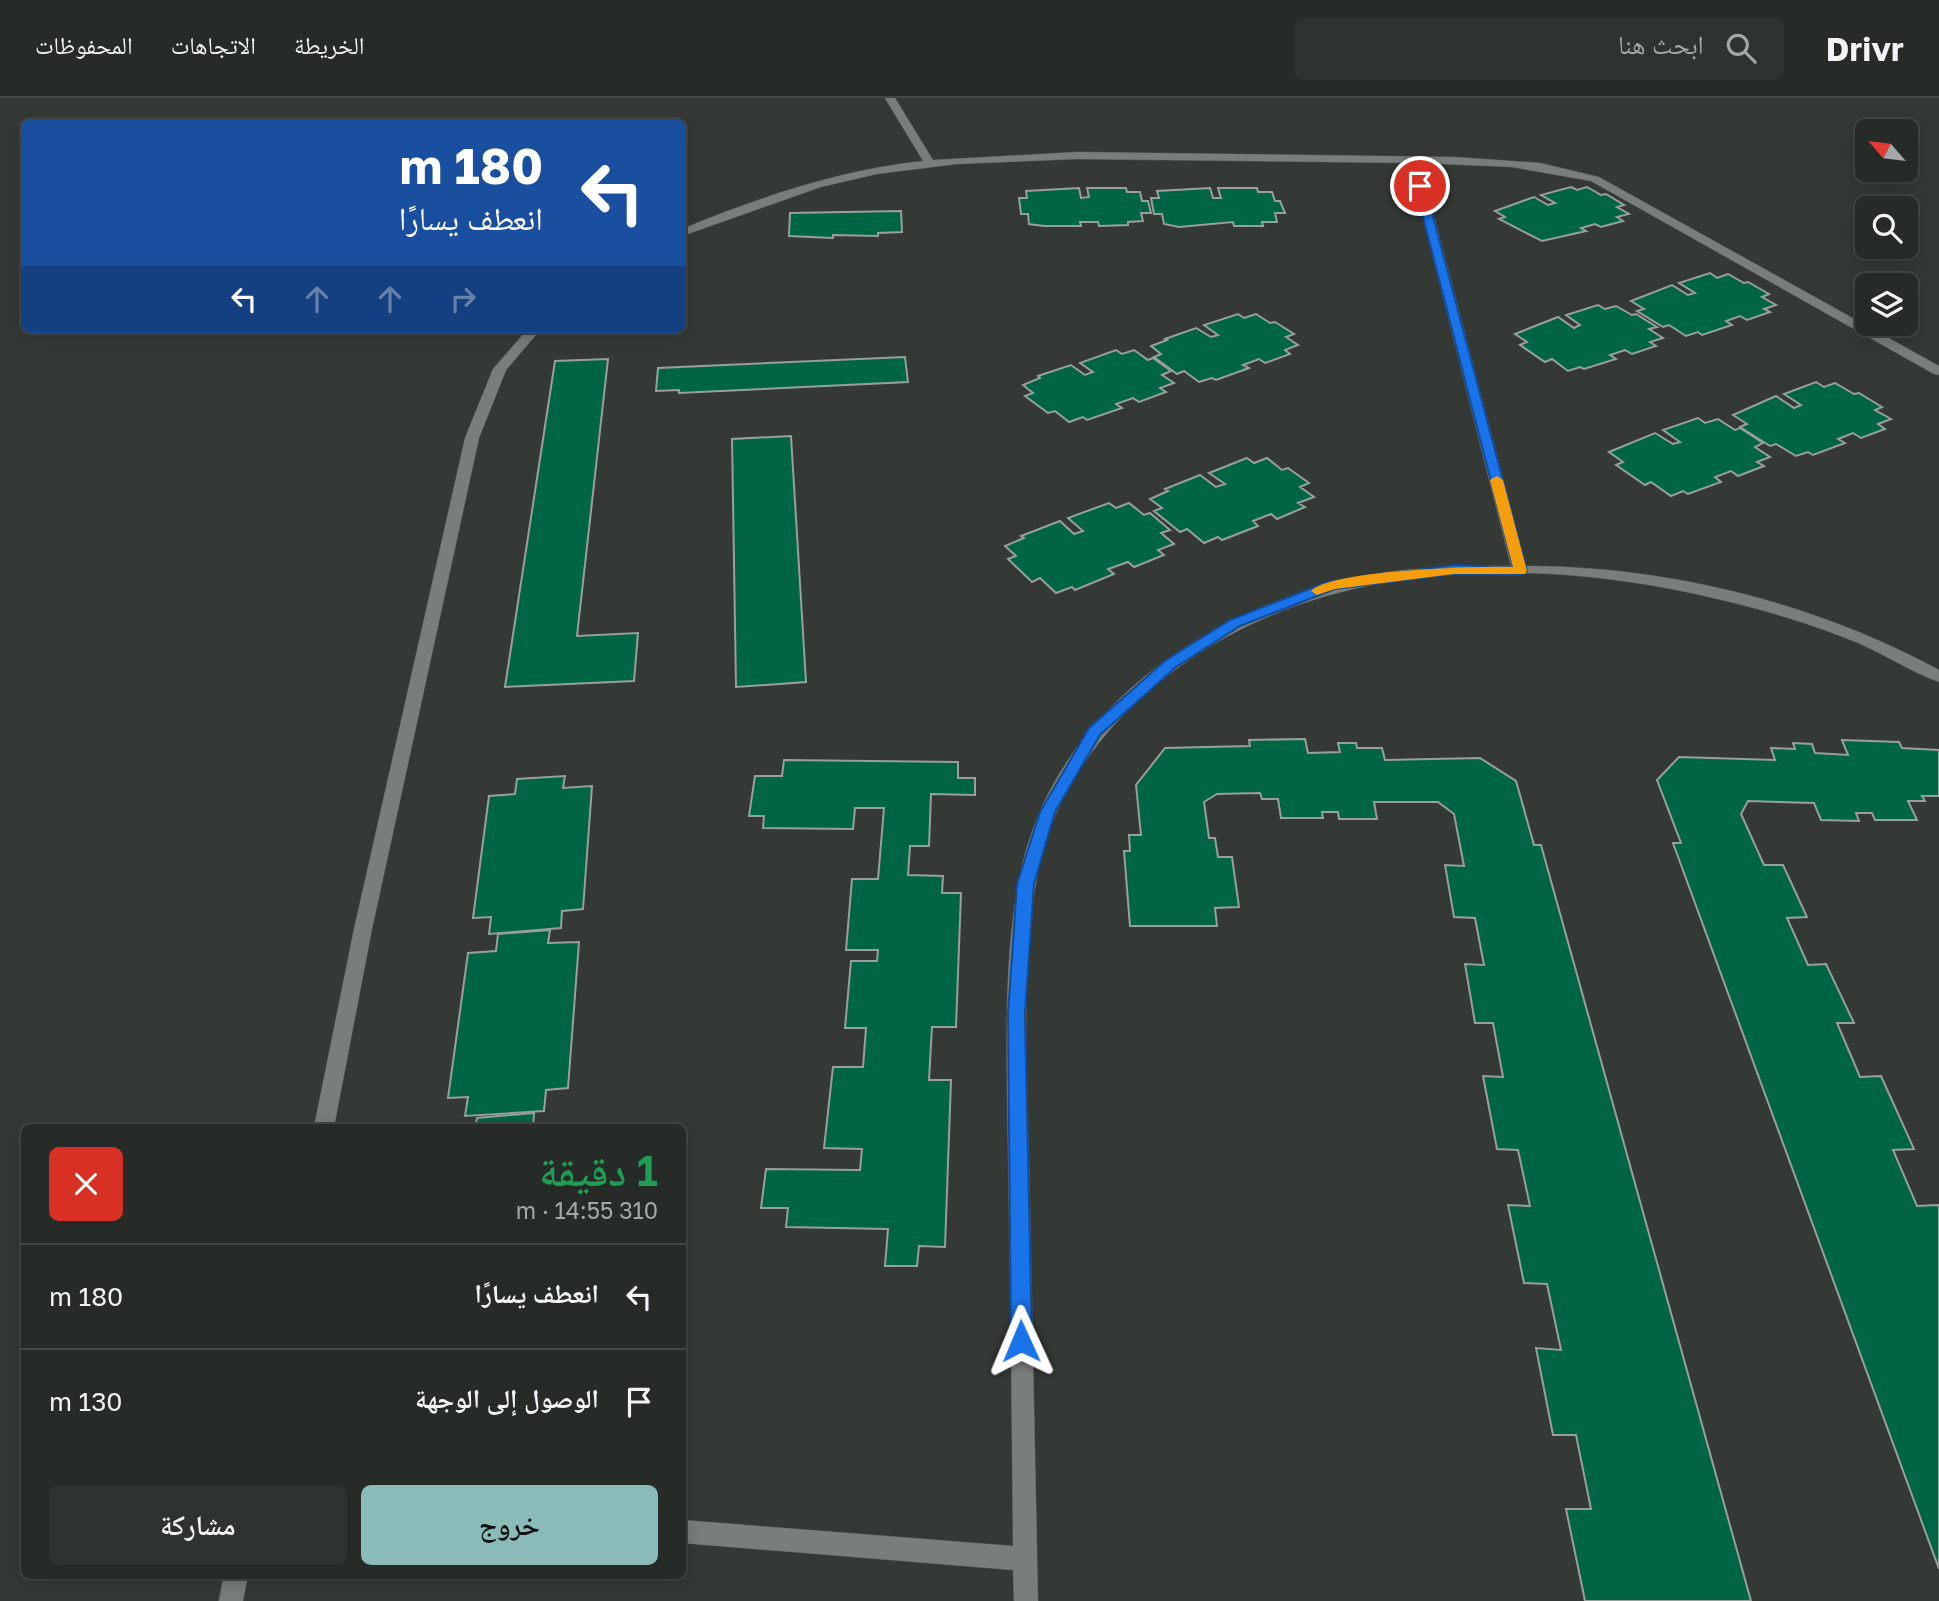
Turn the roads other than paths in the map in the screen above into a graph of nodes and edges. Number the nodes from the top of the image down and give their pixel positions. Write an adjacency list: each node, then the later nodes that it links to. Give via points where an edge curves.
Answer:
1 (890, 98): 3 (street)
2 (1414, 160): 3 (street, via 1011,155); 6 (street, via 1529,165 1595,179); 7 (street)
3 (930, 163): 4 (street, via 837,179 746,206)
4 (686, 231)
5 (532, 333): 9 (street, via 500,369 472,438)
6 (1939, 371)
7 (1520, 571): 8 (street, via 1587,573 1720,594 1834,629); 11 (street, via 1454,569 1332,585 1235,623 1171,663 1094,732 1048,812 1026,884 1016,1014)
8 (1939, 677)
9 (325, 1124)
10 (686, 1531): 11 (street)
11 (1025, 1559): 14 (street)
12 (235, 1579): 13 (street)
13 (231, 1601)
14 (1026, 1601)

